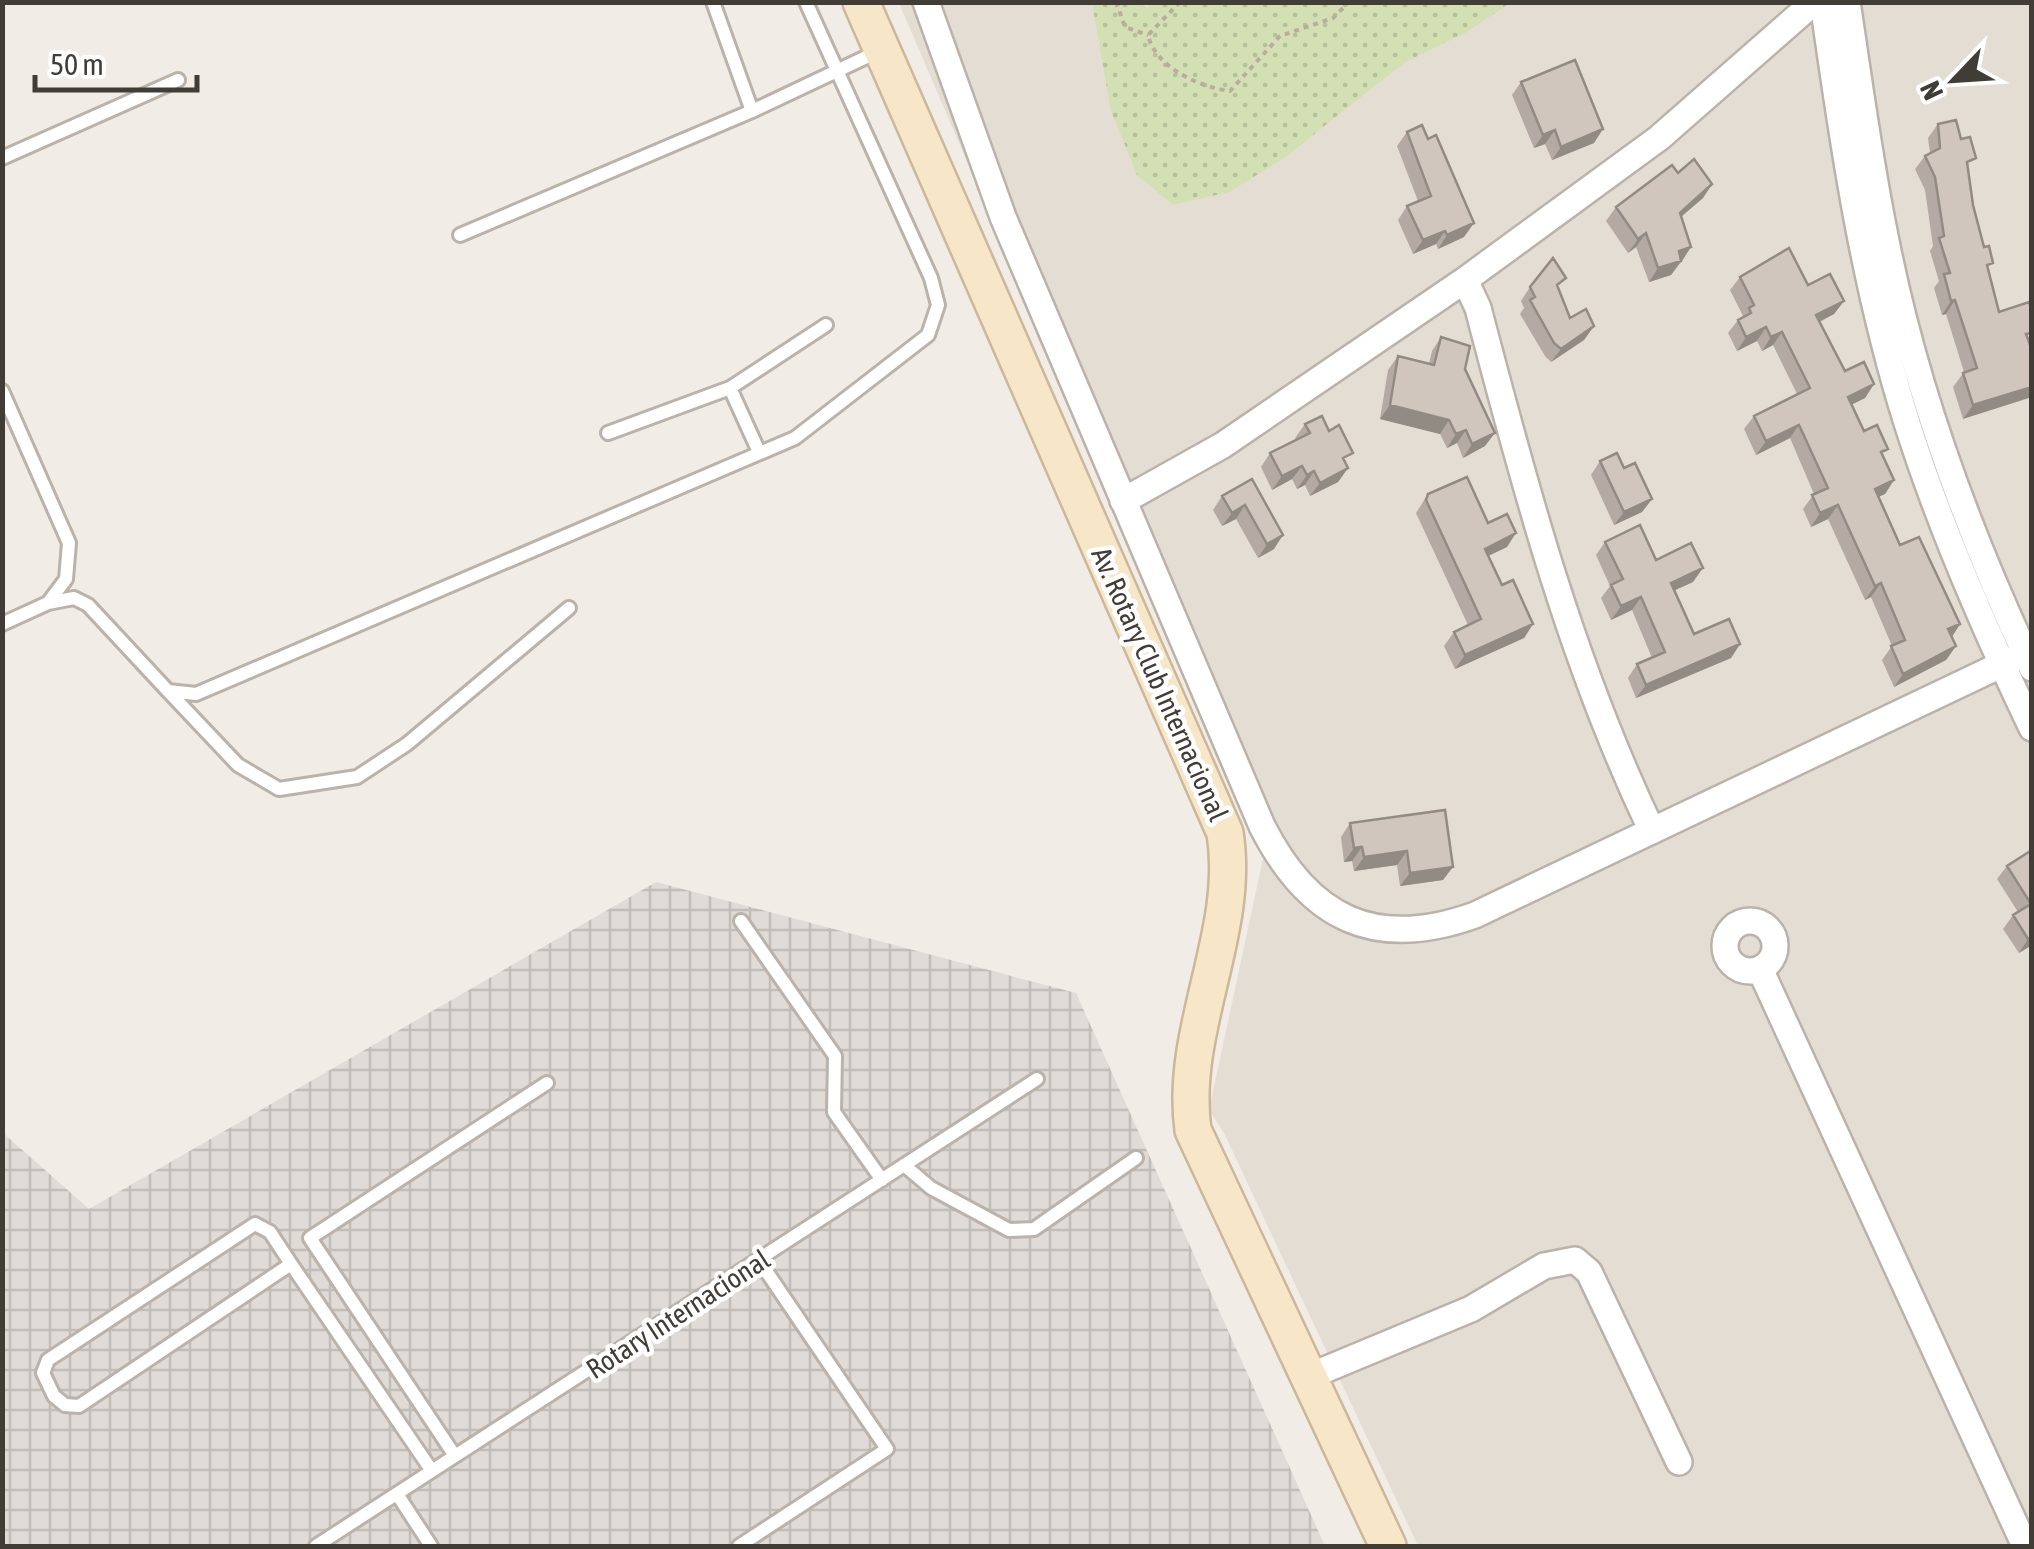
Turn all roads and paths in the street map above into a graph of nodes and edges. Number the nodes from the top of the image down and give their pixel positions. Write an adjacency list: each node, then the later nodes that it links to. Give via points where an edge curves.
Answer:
1 (714, 2): 15 (lane)
2 (806, 2): 13 (lane)
3 (861, 2): 12 (main road, Av. Rotary Club Internacional)
4 (926, 2): 24 (street, via 988,180)
5 (1116, 2): 11 (path, via 1125,27)
6 (1180, 2): 11 (path)
7 (1349, 2): 11 (path, via 1332,18 1280,36 1230,91 1188,78 1151,48)
8 (1814, 2): 18 (street, via 1659,138)
9 (1823, 2): 28 (street, via 1844,153 1886,346 1930,494)
10 (1847, 2): 28 (street, via 1885,238 1909,340 1966,521)
11 (1148, 35)
12 (881, 50): 13 (lane); 41 (main road, Av. Rotary Club Internacional, via 1226,833 1229,878 1192,1079 1194,1130)
13 (837, 73): 15 (lane); 23 (lane, via 938,306 928,335 906,356 795,438)
14 (178, 80): 16 (lane)
15 (752, 111): 17 (lane)
16 (2, 158)
17 (460, 235)
18 (1466, 280): 24 (street, via 1223,445); 31 (street, via 1550,576)
19 (826, 325): 20 (lane)
20 (730, 388): 22 (lane); 23 (lane)
21 (2, 391): 25 (lane, via 69,543 66,579)
22 (608, 433)
23 (759, 452): 29 (lane, via 196,694)
24 (1123, 501): 31 (street, via 1262,826 1294,879 1329,910 1391,930 1439,928)
25 (48, 603): 27 (lane); 29 (lane, via 74,598 88,604)
26 (569, 608): 29 (lane, via 357,778 279,789 238,765)
27 (2, 624)
28 (2022, 659): 30 (street); 31 (street)
29 (168, 691)
30 (2032, 728)
31 (1652, 832)
32 (742, 922): 38 (lane, via 835,1056 834,1112)
33 (1760, 968): 50 (street)
34 (1037, 1079): 37 (lane, Rotary Internacional)
35 (547, 1083): 42 (lane, via 310,1238)
36 (1136, 1158): 37 (lane, via 1034,1230 1020,1232 931,1188)
37 (904, 1165): 38 (lane, Rotary Internacional)
38 (882, 1180): 39 (lane, Rotary Internacional)
39 (760, 1262): 42 (lane, Rotary Internacional); 48 (lane, via 887,1449)
40 (291, 1264): 40 (lane, via 270,1232 255,1224 48,1360 47,1384 65,1404 78,1406); 44 (lane)
41 (1310, 1376): 43 (street, via 1471,1310 1544,1266 1576,1260 1589,1272); 49 (main road, Av. Rotary Club Internacional)
42 (455, 1456): 44 (lane, Rotary Internacional)
43 (1679, 1462)
44 (432, 1472): 45 (lane, Rotary Internacional)
45 (397, 1494): 46 (lane, Rotary Internacional); 47 (lane)
46 (316, 1546)
47 (431, 1546)
48 (739, 1546)
49 (1388, 1546)
50 (2025, 1546)

